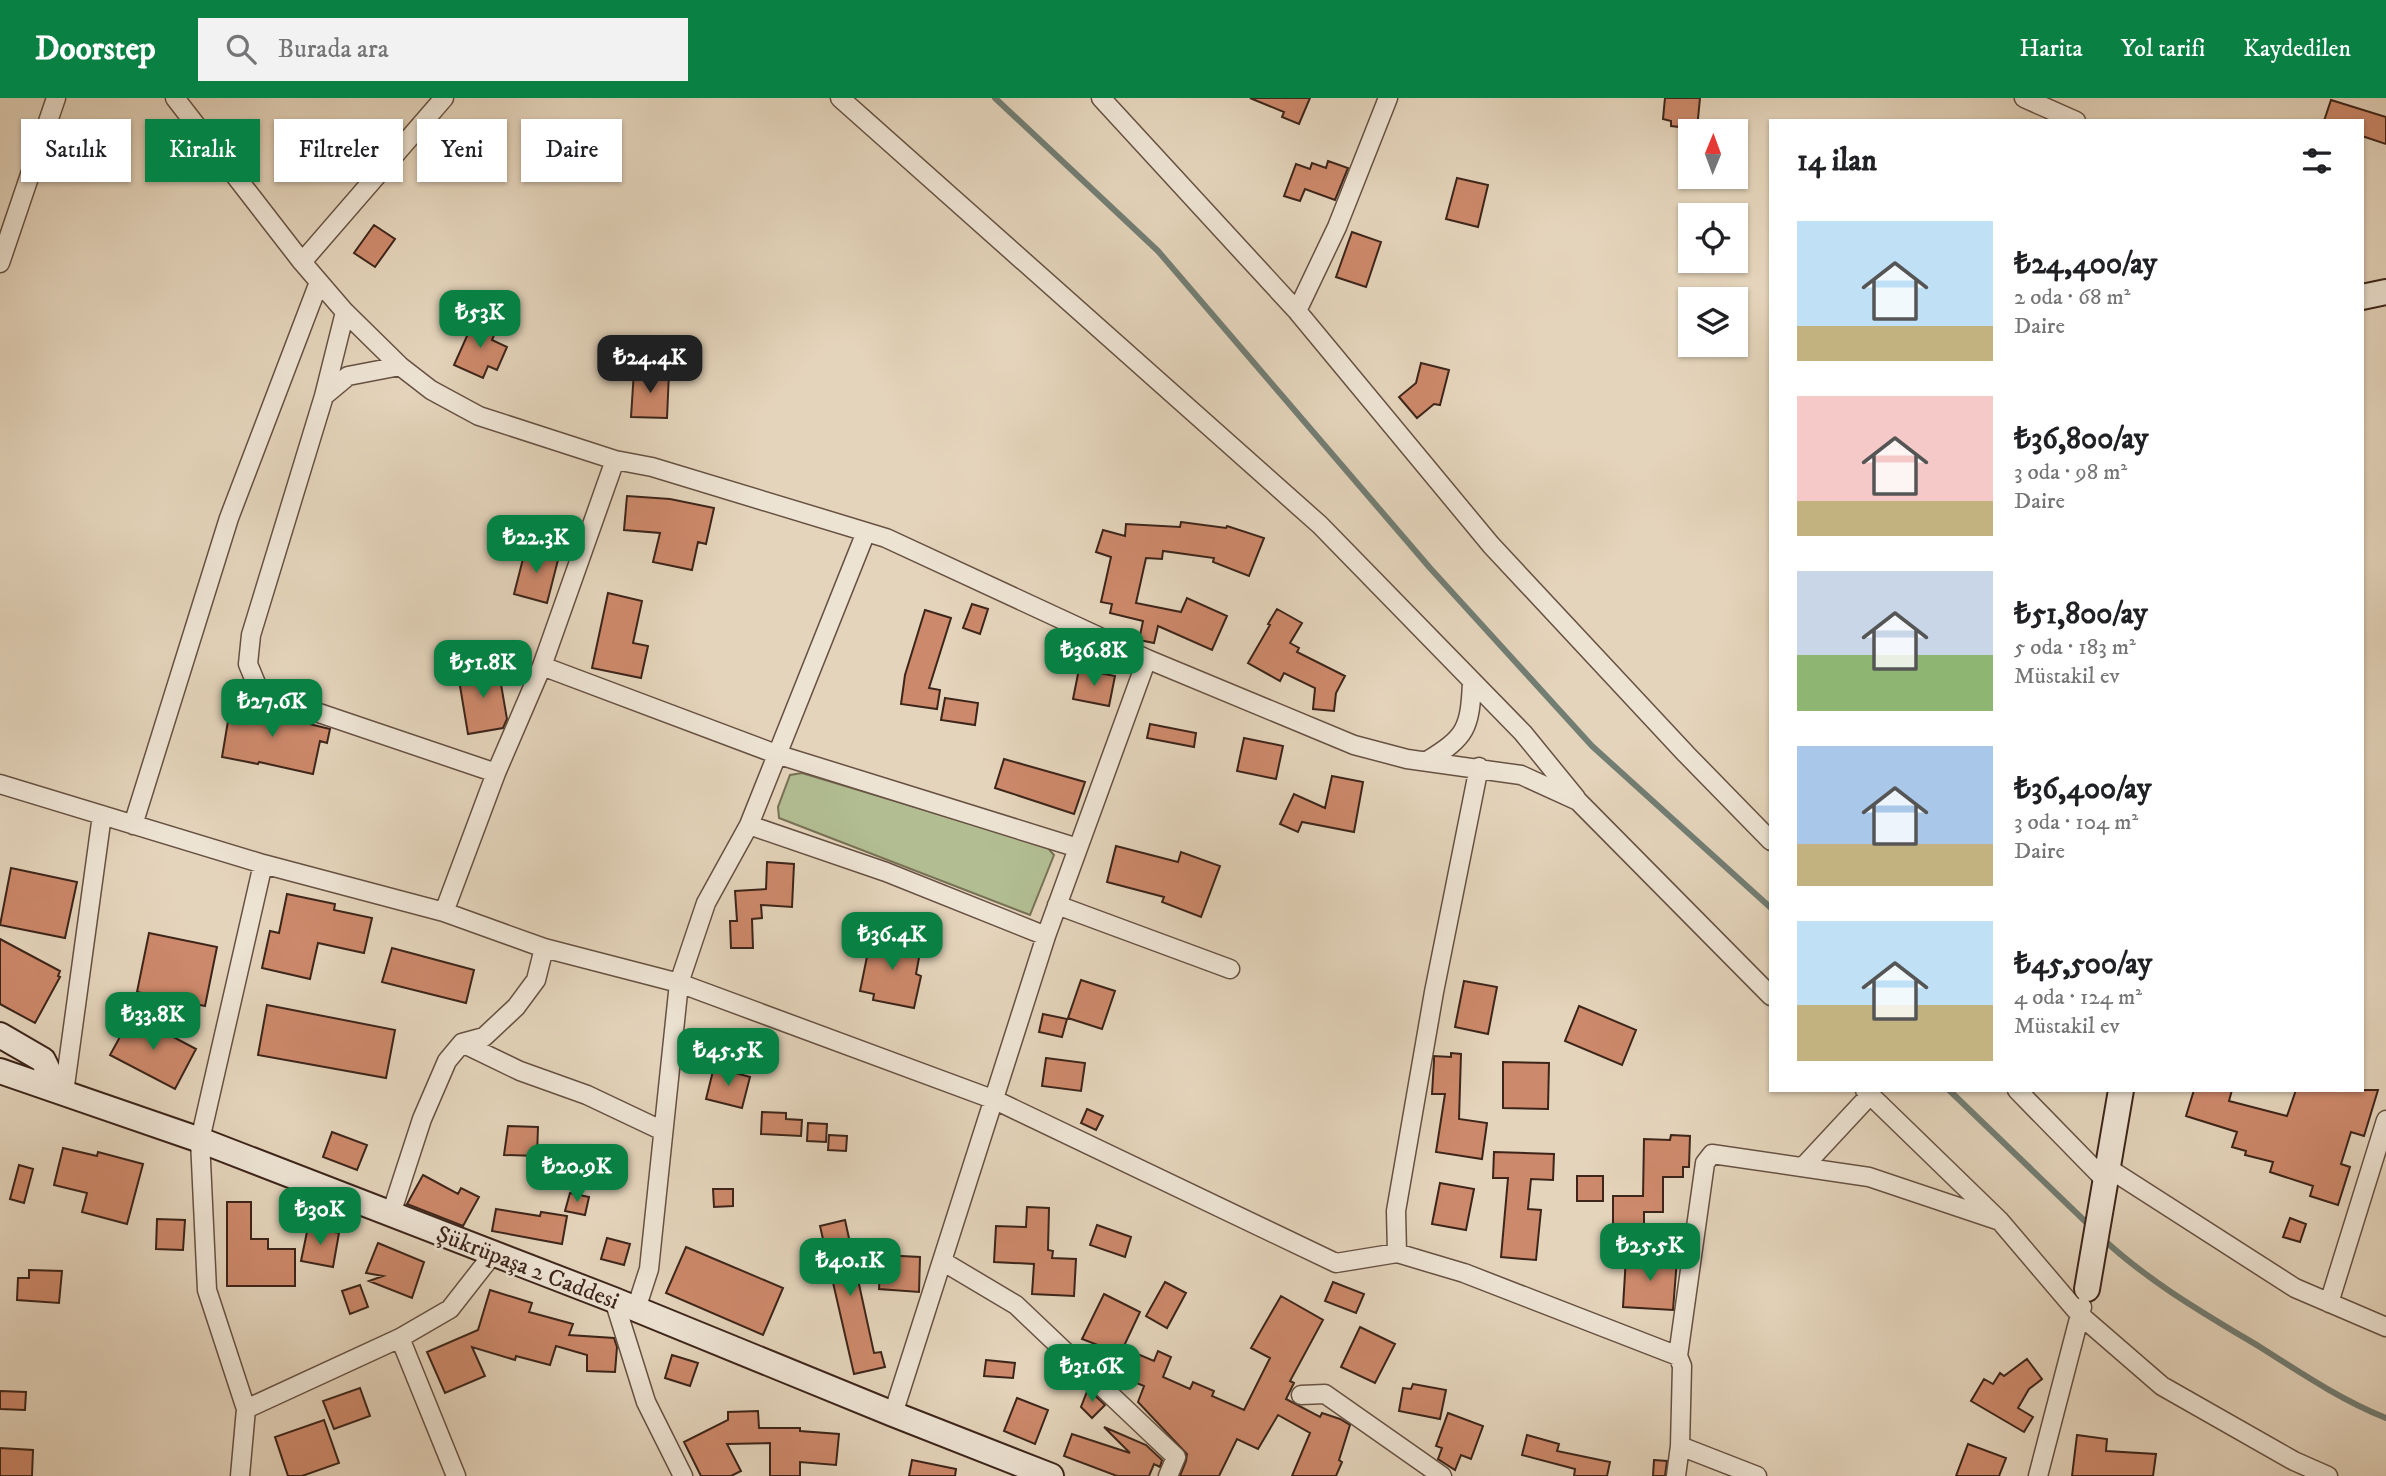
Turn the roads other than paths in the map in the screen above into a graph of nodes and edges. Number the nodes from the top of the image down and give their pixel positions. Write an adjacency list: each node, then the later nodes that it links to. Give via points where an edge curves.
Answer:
1 (56, 98): 10 (street)
2 (175, 98): 9 (street)
3 (444, 98): 9 (street)
4 (840, 98): 22 (street, via 1320,525)
5 (1101, 98): 14 (street)
6 (1388, 98): 14 (street, via 1337,227)
7 (2024, 98): 8 (street)
8 (2071, 119)
9 (302, 262): 11 (street)
10 (0, 263)
11 (319, 282): 15 (street); 30 (street, via 229,518)
12 (2386, 292): 13 (main road)
13 (2364, 297)
14 (1297, 311): 32 (street, via 1491,545)
15 (345, 312): 16 (street); 17 (street)
16 (400, 366): 17 (street, via 348,376); 18 (street, via 431,390 479,416)
17 (324, 396): 26 (street, via 251,635 248,664 260,693)
18 (615, 460): 19 (street); 21 (street)
19 (866, 532): 20 (street); 23 (street)
20 (1147, 659): 24 (street, via 1354,745); 33 (street)
21 (542, 666): 23 (street); 26 (street)
22 (1472, 682): 24 (street, via 1467,726 1459,740); 28 (street, via 1523,733)
23 (776, 754): 31 (street); 33 (street)
24 (1427, 761): 25 (street)
25 (1479, 767): 28 (street, via 1521,775); 57 (street, via 1396,1211)
26 (496, 773): 36 (street)
27 (0, 784): 29 (street)
28 (1578, 801): 41 (street)
29 (102, 815): 30 (street); 45 (street)
30 (133, 825): 34 (street)
31 (749, 825): 37 (street, via 886,872); 40 (street, via 706,903)
32 (1769, 839)
33 (1078, 848): 35 (street)
34 (263, 864): 36 (street); 52 (street)
35 (1057, 905): 37 (street); 39 (street)
36 (444, 912): 38 (street)
37 (1046, 936): 49 (street)
38 (544, 948): 40 (street); 43 (street, via 536,980 516,1007 484,1037)
39 (1230, 969)
40 (678, 983): 49 (street); 51 (street)
41 (1769, 994)
42 (0, 1035): 45 (main road, via 43,1060)
43 (462, 1043): 51 (street); 55 (street, via 447,1061 422,1119)
44 (0, 1071): 45 (main road, Şükrüpaşa 2 Caddesi)
45 (61, 1092): 52 (main road, Şükrüpaşa 2 Caddesi)
46 (2019, 1092): 54 (street)
47 (2121, 1092): 54 (main road)
48 (1867, 1093): 53 (street); 56 (street)
49 (995, 1100): 57 (street, via 1336,1263); 59 (street)
50 (2386, 1120): 61 (street)
51 (663, 1131): 62 (street, via 649,1269)
52 (200, 1140): 55 (main road, Şükrüpaşa 2 Caddesi); 68 (street, via 207,1290)
53 (1803, 1167): 56 (street, via 1869,1177); 66 (street, via 1712,1154 1705,1163)
54 (2106, 1182): 60 (main road); 61 (street)
55 (391, 1214): 58 (main road, Şükrüpaşa 2 Caddesi)
56 (2000, 1221): 63 (street)
57 (1397, 1253): 66 (street, via 1464,1273)
58 (493, 1254): 62 (main road, Şükrüpaşa 2 Caddesi); 65 (street, via 450,1309)
59 (942, 1261): 69 (street); 76 (street, via 1016,1305 1176,1457)
60 (2087, 1289): 63 (street)
61 (2329, 1303): 64 (street)
62 (625, 1305): 69 (main road, Şükrüpaşa 2 Caddesi); 74 (street, via 646,1402)
63 (2080, 1315): 71 (street, via 2162,1386); 80 (street)
64 (2386, 1327)
65 (400, 1338): 68 (street); 73 (street)
66 (1678, 1356): 70 (street, via 1682,1366)
67 (1301, 1395): 77 (street, via 1325,1394)
68 (246, 1409): 72 (street)
69 (893, 1415): 75 (main road, Şükrüpaşa 2 Caddesi)
70 (1680, 1446): 78 (street); 79 (street)
71 (2294, 1469): 81 (street)
72 (240, 1476)
73 (456, 1476)
74 (683, 1476)
75 (1051, 1476)
76 (1168, 1476)
77 (1442, 1476)
78 (1676, 1476)
79 (1757, 1476)
80 (2038, 1476)
81 (2329, 1476)

